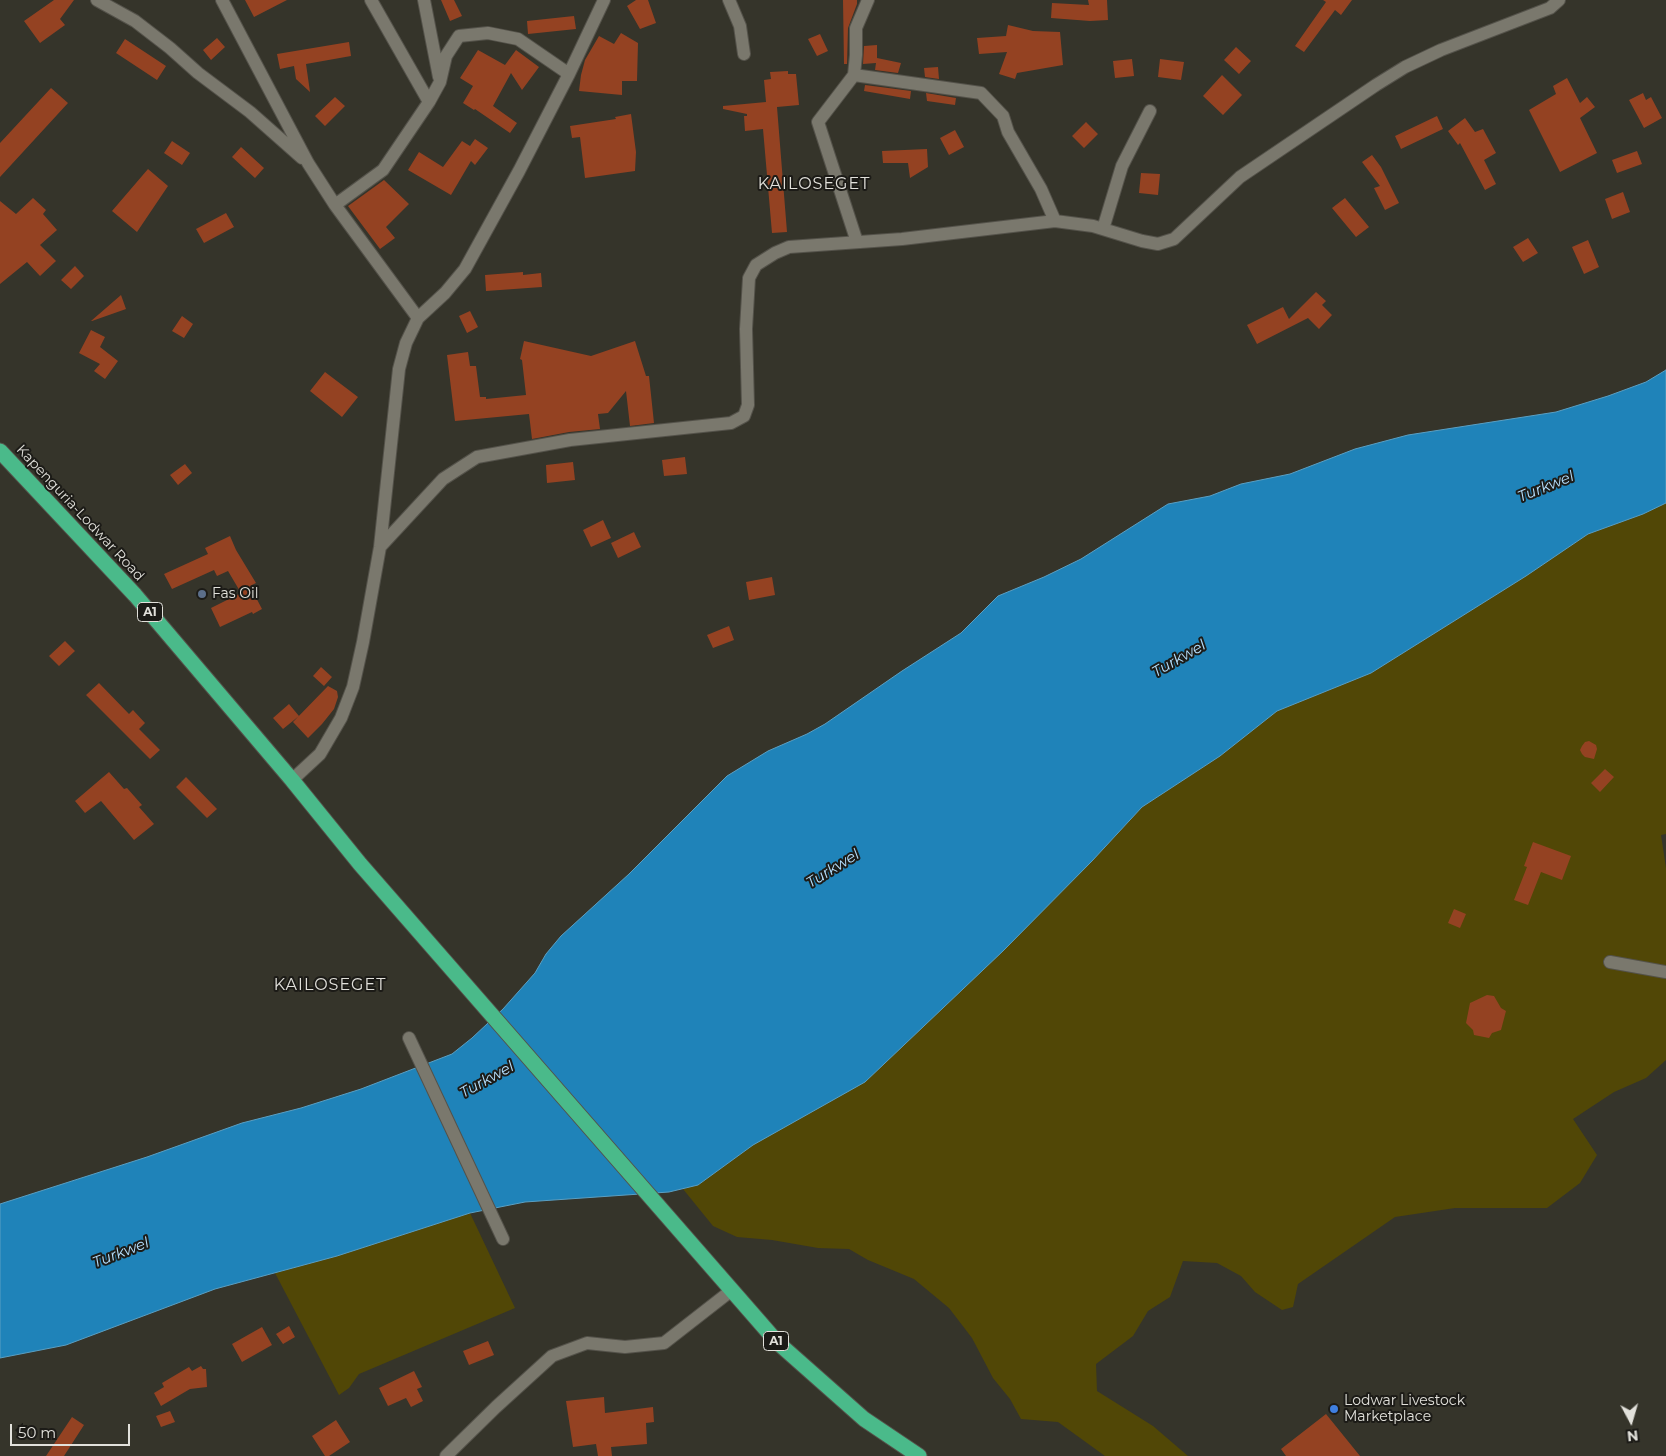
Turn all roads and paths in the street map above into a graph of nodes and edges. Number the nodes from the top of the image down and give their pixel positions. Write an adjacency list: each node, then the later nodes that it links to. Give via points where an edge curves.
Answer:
1 (97, 0): 15 (street, via 156,37)
2 (222, 0): 15 (street)
3 (371, 0): 13 (street)
4 (424, 0): 12 (street)
5 (604, 0): 10 (street)
6 (729, 0): 9 (street, via 740,26)
7 (868, 0): 11 (street, via 856,28)
8 (1559, 0): 18 (street, via 1550,8 1441,50 1376,85 1240,177 1174,239 1158,244)
9 (744, 54)
10 (569, 74): 12 (street, via 518,39 488,33 459,36 446,56); 20 (street, via 466,269)
11 (854, 75): 17 (street, via 981,94 1003,116); 19 (street, via 818,122)
12 (440, 82): 13 (street)
13 (429, 102): 16 (street, via 383,170)
14 (1150, 111): 18 (street, via 1122,166)
15 (308, 163): 16 (street)
16 (335, 205): 20 (street)
17 (1054, 221): 18 (street); 19 (street)
18 (1103, 229)
19 (857, 242): 22 (street, via 789,248 756,265 749,278 746,329 748,405 744,416 731,423 570,440 477,457 443,479)
20 (418, 318): 22 (street, via 399,369)
21 (0, 451): 23 (highway, Kapenguria-Lodwar Road / A1, via 135,595)
22 (380, 547): 23 (street, via 353,687 342,718 320,754)
23 (292, 780): 28 (highway, A1, via 360,864)
24 (1610, 962): 25 (street)
25 (1666, 972)
26 (409, 1038): 27 (street)
27 (503, 1240)
28 (732, 1290): 29 (street, via 664,1343 625,1348 587,1343 552,1356); 30 (highway, A1, via 777,1342 864,1419)
29 (446, 1456)
30 (919, 1456)

